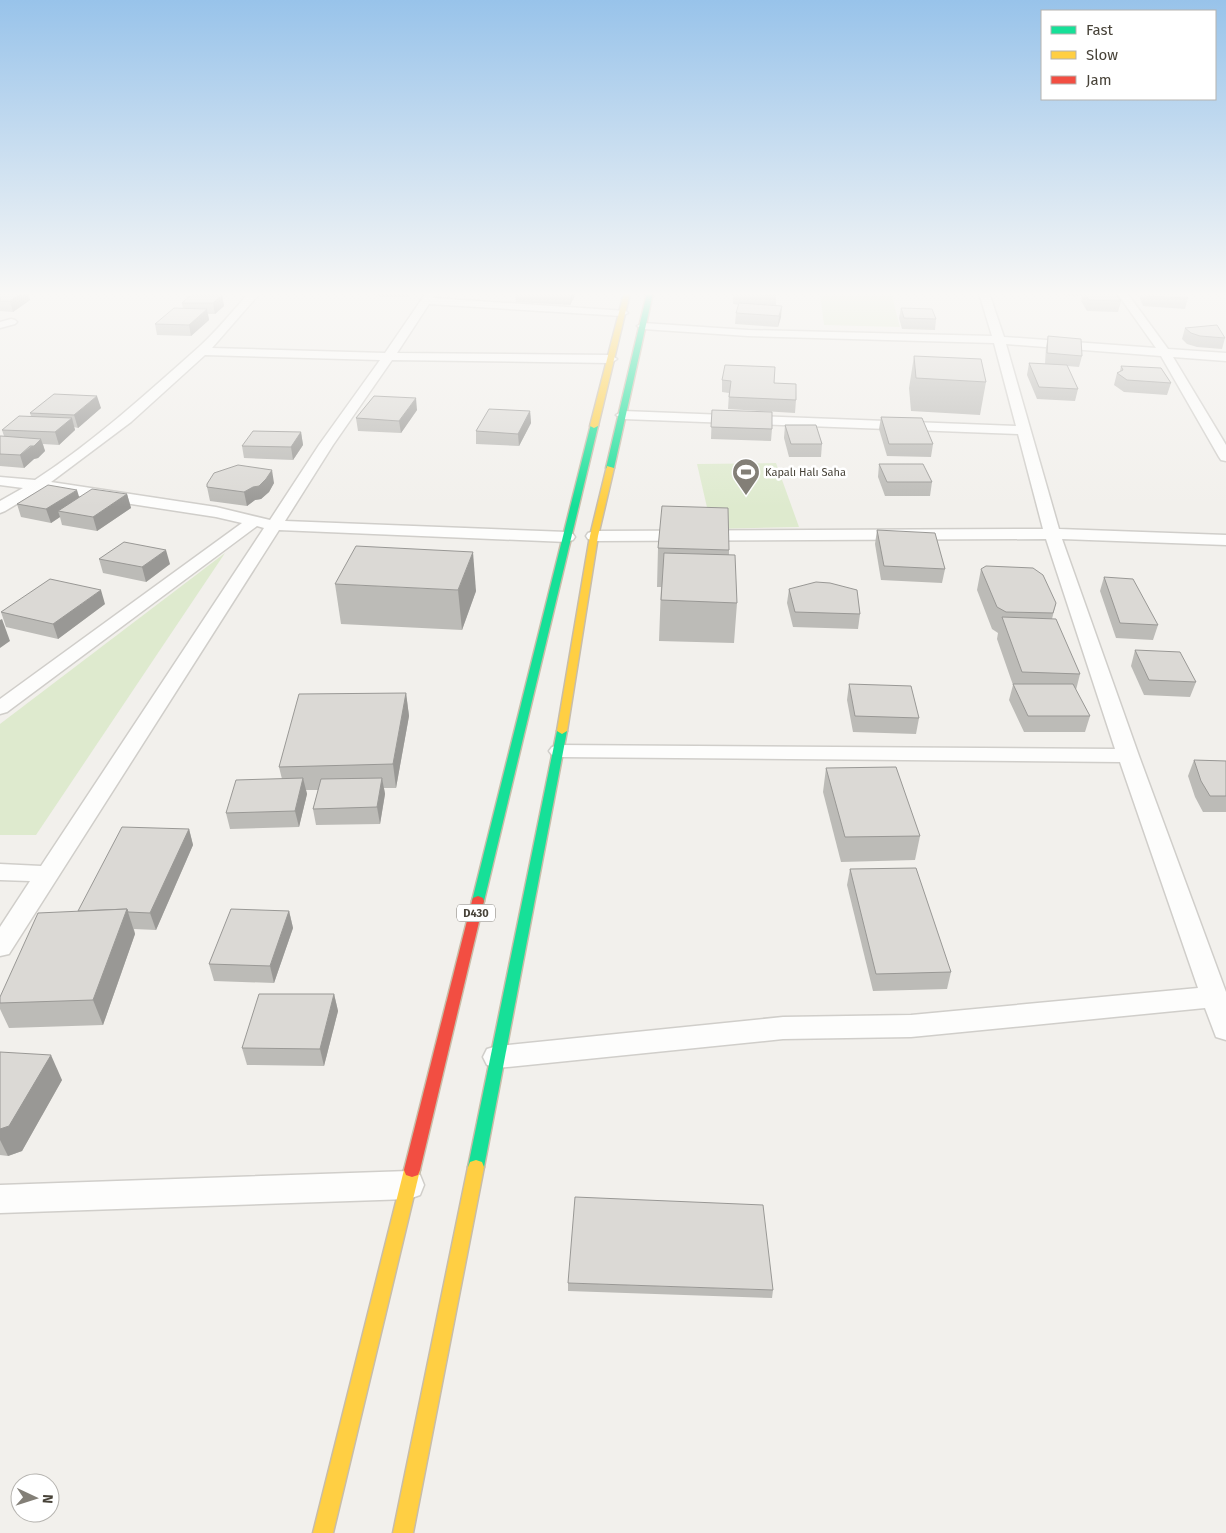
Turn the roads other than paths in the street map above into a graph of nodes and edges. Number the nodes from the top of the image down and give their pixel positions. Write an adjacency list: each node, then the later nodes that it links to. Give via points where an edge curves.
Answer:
1 (186, 365): 11 (street, via 116,428)
2 (383, 365): 14 (street)
3 (610, 365): 17 (highway, D430)
4 (634, 365): 7 (highway)
5 (1006, 365): 8 (street)
6 (1172, 365): 9 (street)
7 (623, 415): 8 (street); 16 (highway)
8 (1023, 430): 15 (street)
9 (1226, 457)
10 (0, 481): 11 (street)
11 (40, 485): 12 (street); 13 (street, via 216,512)
12 (0, 508)
13 (254, 521): 14 (street); 19 (street)
14 (274, 525): 17 (street); 23 (street)
15 (1052, 534): 16 (street); 18 (street); 21 (street)
16 (594, 536): 20 (highway)
17 (567, 537): 28 (highway, D430)
18 (1226, 540)
19 (0, 708)
20 (559, 751): 21 (street); 27 (highway)
21 (1128, 756): 25 (street)
22 (0, 872): 23 (street)
23 (48, 874): 24 (street)
24 (0, 947)
25 (1214, 997): 26 (street); 27 (street, via 911,1026 783,1028)
26 (1226, 1029)
27 (498, 1057): 31 (highway)
28 (409, 1185): 29 (street); 30 (highway, D430)
29 (0, 1199)
30 (323, 1533)
31 (403, 1533)

